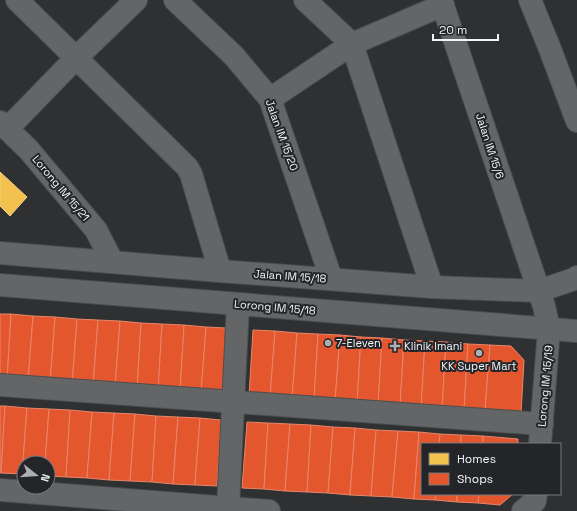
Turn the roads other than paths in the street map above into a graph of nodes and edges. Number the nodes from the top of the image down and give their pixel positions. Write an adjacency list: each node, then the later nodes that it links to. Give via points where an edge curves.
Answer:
1 (17, 0): 8 (street)
2 (136, 0): 8 (street)
3 (175, 0): 9 (street, Jalan IM 15/20, via 234,56)
4 (305, 0): 7 (street)
5 (530, 0): 10 (street)
6 (442, 2): 7 (street); 19 (street, Jalan IM 15/6)
7 (352, 44): 9 (street); 18 (street)
8 (76, 58): 11 (street); 14 (street, via 187,167)
9 (270, 99): 16 (street, Jalan IM 15/20)
10 (577, 121)
11 (4, 125): 13 (street, Lorong IM 15/21, via 28,148 96,230)
12 (0, 252): 13 (street, Jalan IM 15/18)
13 (112, 261): 14 (street, Jalan IM 15/18)
14 (220, 271): 16 (street, Jalan IM 15/18)
15 (577, 277): 19 (street, Jalan IM 15/18)
16 (331, 278): 18 (street, Jalan IM 15/18)
17 (0, 285): 20 (street, Lorong IM 15/18)
18 (432, 287): 19 (street, Jalan IM 15/18)
19 (539, 291): 21 (street, Jalan IM 15/6)
20 (238, 304): 21 (street, Lorong IM 15/18); 24 (street)
21 (549, 329): 22 (street); 25 (street, Lorong IM 15/19)
22 (577, 331)
23 (0, 385): 24 (street)
24 (233, 402): 25 (street); 28 (street)
25 (541, 434)
26 (0, 490): 28 (street)
27 (536, 495): 30 (street, via 535,501)
28 (228, 508): 29 (street)
29 (269, 511)
30 (523, 511)

